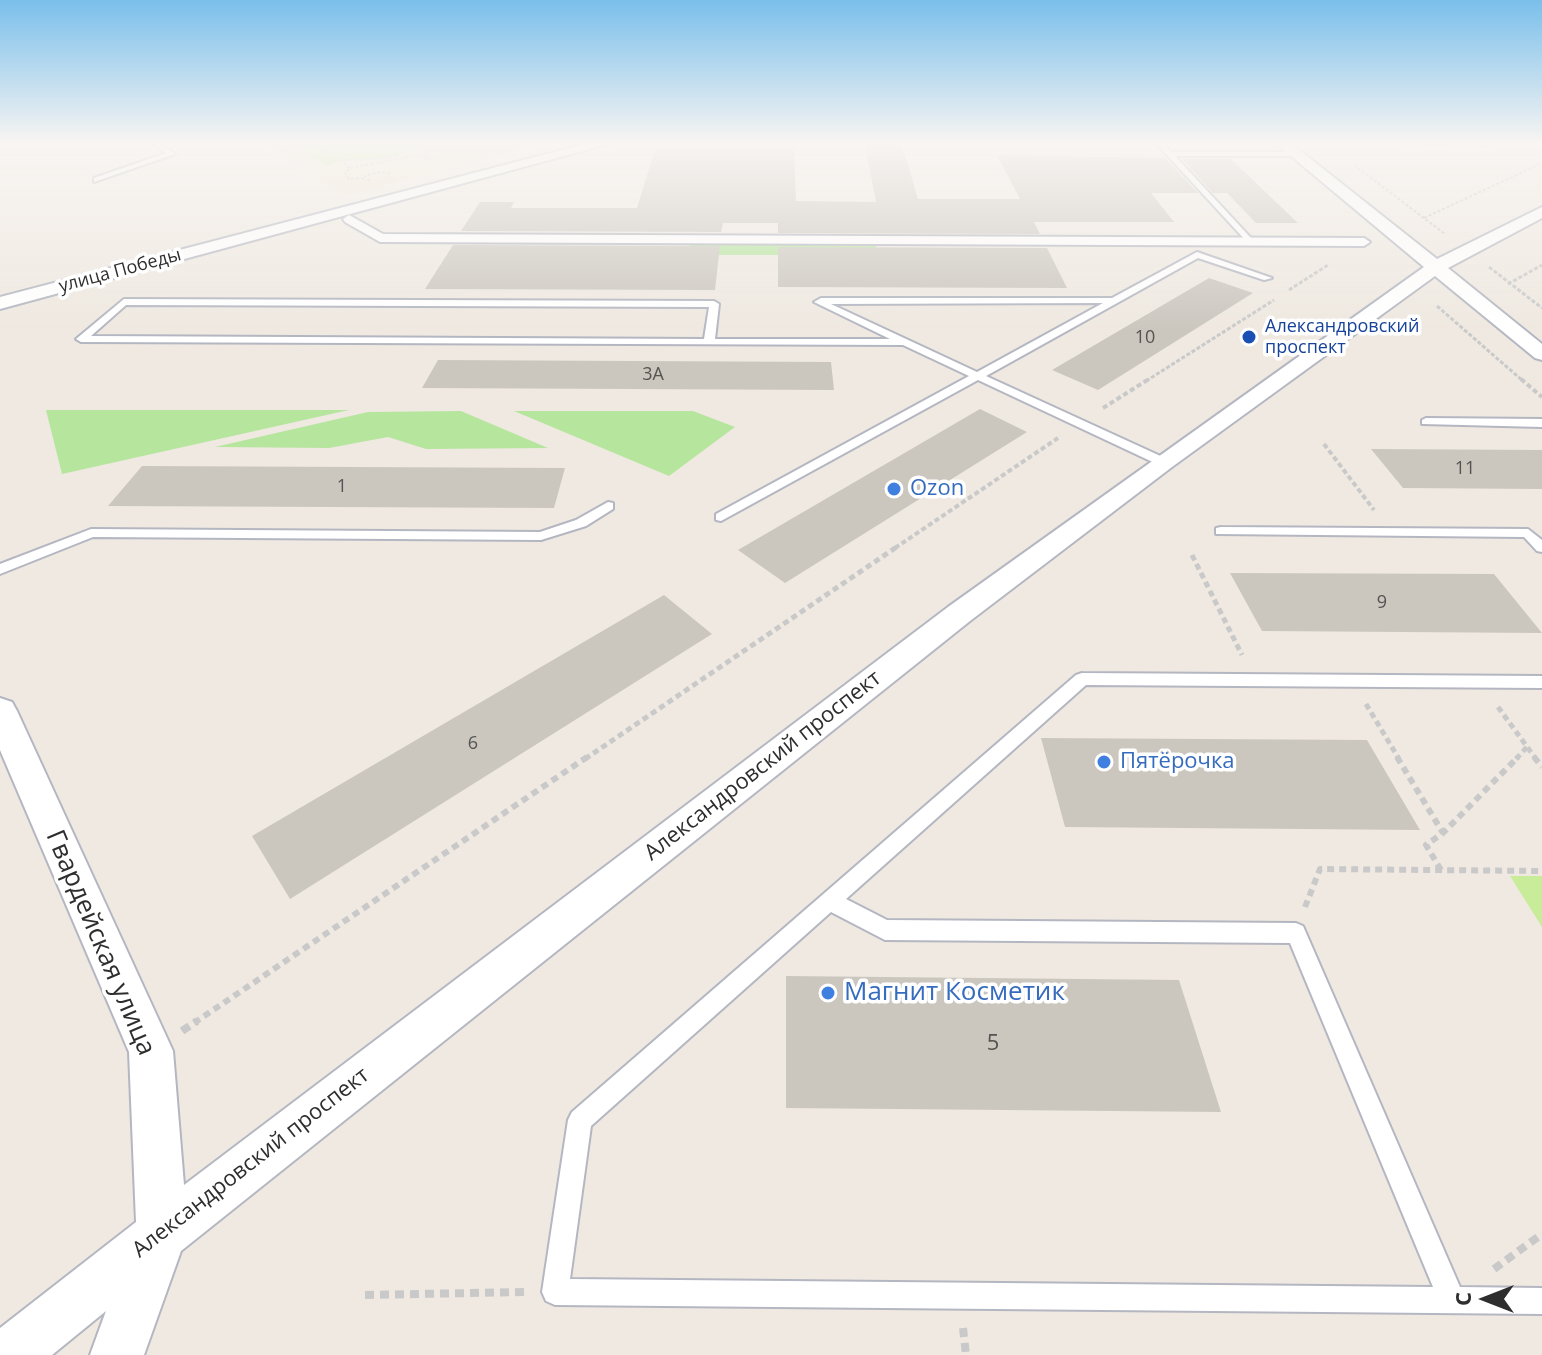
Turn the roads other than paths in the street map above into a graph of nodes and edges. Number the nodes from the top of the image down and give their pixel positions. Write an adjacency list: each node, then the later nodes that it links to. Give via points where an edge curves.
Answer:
1 (373, 204): 11 (street, улица Победы)
2 (1215, 204): 6 (lane)
3 (1371, 204): 8 (street)
4 (1542, 212): 8 (street, Александровский проспект)
5 (349, 219): 6 (street, via 380,238)
6 (1248, 240): 7 (street)
7 (1364, 242)
8 (1441, 252): 14 (street); 18 (street, Александровский проспект)
9 (1267, 278): 10 (lane, via 1197,255)
10 (1114, 300): 13 (lane, via 819,302); 15 (lane)
11 (0, 303)
12 (709, 342): 12 (lane, via 714,304 124,302 81,339); 13 (lane)
13 (907, 342): 15 (lane)
14 (1542, 354)
15 (978, 375): 18 (lane); 20 (lane)
16 (1426, 422): 17 (lane)
17 (1542, 423)
18 (1163, 462): 27 (street, Александровский проспект, via 959,614)
19 (608, 506): 23 (lane, via 581,523 541,536 91,533)
20 (721, 517)
21 (1221, 531): 22 (lane, via 1528,533)
22 (1542, 548)
23 (0, 569)
24 (1542, 682): 26 (lane, via 1082,679)
25 (0, 711): 27 (street, Гвардейская улица, via 151,1051)
26 (830, 901): 28 (lane, via 885,930 1296,933); 28 (lane, via 580,1120 555,1292)
27 (162, 1233): 30 (street, Александровский проспект); 31 (street)
28 (1452, 1300): 29 (lane)
29 (1542, 1301)
30 (9, 1355)
31 (117, 1355)

